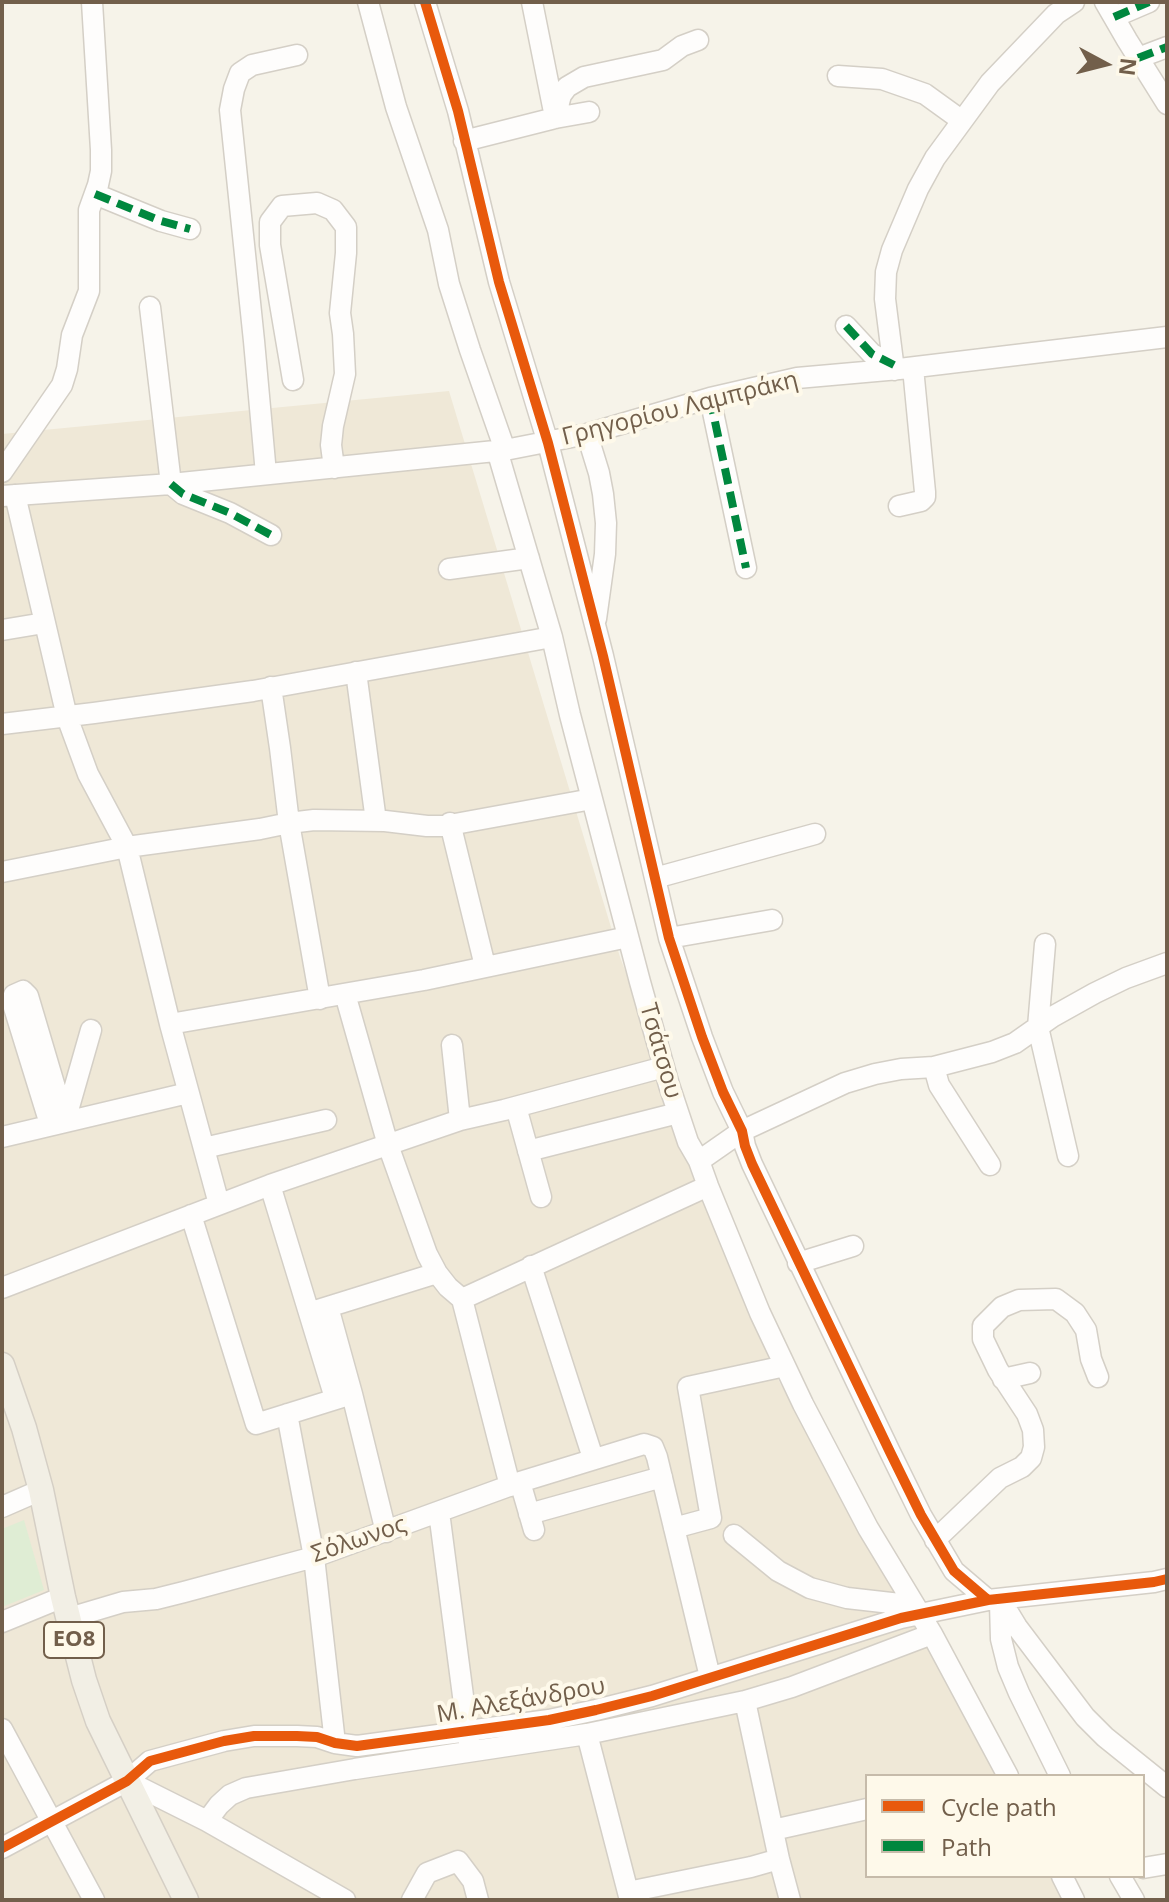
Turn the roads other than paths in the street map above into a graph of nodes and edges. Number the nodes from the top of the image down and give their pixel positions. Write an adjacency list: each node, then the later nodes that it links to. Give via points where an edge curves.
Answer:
1 (92, 2): 18 (street, via 101,150)
2 (368, 2): 28 (street, Τσάτσου)
3 (425, 2): 17 (street)
4 (532, 2): 15 (street)
5 (1074, 2): 16 (street, via 1040,30)
6 (1149, 2): 7 (street)
7 (1110, 10): 11 (street)
8 (698, 40): 15 (street, via 663,60 584,77 561,95)
9 (1167, 47): 11 (street)
10 (297, 55): 31 (street, via 252,65 240,73 230,110)
11 (1138, 58): 13 (street)
12 (838, 76): 16 (street, via 882,79 925,94)
13 (1167, 104)
14 (589, 112): 15 (street)
15 (555, 118): 17 (street)
16 (961, 120): 23 (street, via 918,189 886,272 885,299)
17 (464, 141): 27 (street, via 499,282)
18 (95, 194): 19 (street); 30 (street, via 89,210 89,291 72,335 65,377)
19 (190, 229)
20 (150, 307): 32 (street)
21 (846, 326): 23 (street, via 872,354)
22 (1167, 337): 23 (street, Γρηγορίου Λαμπράκη)
23 (900, 367): 25 (street, Γρηγορίου Λαμπράκη, via 797,378); 34 (street, via 925,497)
24 (293, 380): 29 (street, via 270,222 282,206 317,203 333,210 346,227 340,313 345,374 333,426)
25 (710, 398): 26 (street, Γρηγορίου Λαμπράκη); 37 (street)
26 (587, 434): 27 (street, Γρηγορίου Λαμπράκη); 40 (street, via 606,523)
27 (548, 443): 28 (street, Γρηγορίου Λαμπράκη); 40 (street)
28 (501, 450): 29 (street, Γρηγορίου Λαμπράκη); 36 (street, Τσάτσου)
29 (334, 468): 31 (street, Γρηγορίου Λαμπράκη)
30 (2, 472)
31 (266, 474): 32 (street, Γρηγορίου Λαμπράκη)
32 (171, 484): 33 (street, Γρηγορίου Λαμπράκη); 35 (street)
33 (9, 496): 39 (street)
34 (899, 506)
35 (271, 535)
36 (529, 558): 38 (street); 42 (street, Τσάτσου)
37 (746, 568)
38 (449, 569)
39 (44, 623): 41 (street); 45 (street)
40 (595, 628): 54 (street)
41 (2, 630)
42 (552, 637): 43 (street); 47 (street, Τσάτσου)
43 (356, 672): 44 (street); 48 (street)
44 (271, 687): 45 (street); 49 (street)
45 (67, 717): 46 (street); 52 (street, via 88,774)
46 (2, 724)
47 (592, 799): 50 (street); 56 (street, Τσάτσου)
48 (376, 821): 49 (street); 50 (street)
49 (289, 823): 52 (street); 62 (street)
50 (450, 823): 60 (street)
51 (815, 834): 54 (street)
52 (127, 847): 53 (street); 63 (street)
53 (2, 872)
54 (655, 878): 57 (street)
55 (772, 920): 57 (street)
56 (628, 937): 60 (street); 67 (street, Τσάτσου)
57 (669, 938): 75 (street, via 707,1051)
58 (1045, 944): 64 (street)
59 (1167, 963): 64 (street, via 1095,993)
60 (485, 966): 61 (street)
61 (345, 994): 62 (street); 77 (street)
62 (320, 999): 63 (street)
63 (170, 1024): 69 (street)
64 (1038, 1027): 68 (street, via 992,1052); 80 (street)
65 (91, 1030): 74 (street)
66 (452, 1045): 73 (street)
67 (664, 1067): 70 (street); 71 (street, Τσάτσου)
68 (934, 1067): 75 (street, via 845,1083); 82 (street, via 939,1085)
69 (188, 1093): 74 (street); 78 (street)
70 (516, 1107): 73 (street); 79 (street)
71 (678, 1113): 79 (street); 81 (street, Τσάτσου)
72 (326, 1120): 78 (street)
73 (460, 1120): 77 (street)
74 (57, 1122): 74 (street, via 12,1001 23,991 28,996); 76 (street)
75 (742, 1131): 81 (street); 89 (street)
76 (2, 1137)
77 (388, 1145): 83 (street); 91 (street)
78 (204, 1148): 86 (street)
79 (528, 1151): 85 (street)
80 (1068, 1156)
81 (699, 1161): 84 (street, Τσάτσου)
82 (990, 1165)
83 (270, 1185): 86 (street); 94 (street)
84 (708, 1186): 90 (street); 96 (street, Τσάτσου)
85 (541, 1197)
86 (219, 1204): 87 (street)
87 (191, 1215): 92 (street); 101 (street, via 256,1424)
88 (853, 1246): 89 (street)
89 (798, 1263): 111 (street)
90 (531, 1266): 93 (street); 102 (street)
91 (437, 1273): 93 (street); 94 (street)
92 (2, 1288)
93 (462, 1299): 104 (street)
94 (318, 1310): 100 (street)
95 (2, 1365): 105 (main road, ΕΟ8)
96 (785, 1366): 108 (street, via 688,1387 711,1518); 116 (street, Τσάτσου, via 868,1528)
97 (1098, 1377): 99 (street, via 1086,1330 1075,1313 1056,1299 1019,1300 1002,1307 983,1326 983,1339)
98 (1032, 1379): 99 (street)
99 (1007, 1384): 111 (street, via 1033,1430 1031,1458 1000,1478)
100 (343, 1396): 101 (street); 109 (street)
101 (287, 1414): 112 (street)
102 (593, 1458): 103 (street, Σόλωνος, via 644,1444 653,1447); 104 (street, Σόλωνος)
103 (662, 1477): 104 (street, via 532,1522); 108 (street)
104 (515, 1484): 107 (street, Σόλωνος)
105 (41, 1490): 106 (street); 115 (main road, ΕΟ8)
106 (2, 1507)
107 (439, 1512): 109 (street, Σόλωνος); 123 (street)
108 (674, 1528): 119 (street)
109 (386, 1532): 112 (street, Σόλωνος)
110 (734, 1535): 116 (street, via 778,1571 810,1588 900,1604)
111 (935, 1540): 114 (street, via 954,1571)
112 (314, 1557): 115 (street, Σόλωνος, via 156,1599); 124 (street)
113 (1167, 1579): 114 (street, Μ. Αλεξάνδρου)
114 (994, 1599): 116 (street, Μ. Αλεξάνδρου); 126 (street, via 1008,1667); 128 (street, via 1085,1717)
115 (66, 1607): 117 (street, Σόλωνος); 127 (main road, ΕΟ8, via 98,1721)
116 (921, 1614): 118 (street, Τσάτσου); 119 (street, Μ. Αλεξάνδρου)
117 (2, 1622)
118 (932, 1634): 120 (street, Μ. Αλεξάνδρου); 125 (street, Τσάτσου)
119 (710, 1677): 123 (street, Μ. Αλεξάνδρου)
120 (745, 1701): 122 (street, Μ. Αλεξάνδρου); 132 (street)
121 (2, 1729): 131 (street)
122 (587, 1734): 123 (street, Μ. Αλεξάνδρου); 139 (street)
123 (469, 1742): 124 (street, Μ. Αλεξάνδρου); 130 (street, Μ. Αλεξάνδρου, via 246,1788 230,1795)
124 (335, 1743): 127 (street, Μ. Αλεξάνδρου, via 297,1736 224,1741 150,1761)
125 (1007, 1774)
126 (1059, 1774)
127 (127, 1781): 130 (street); 131 (street, Μ. Αλεξάνδρου); 141 (main road, ΕΟ8)
128 (1167, 1787)
129 (865, 1809): 132 (street)
130 (207, 1821): 142 (street)
131 (51, 1822): 133 (street, Μ. Αλεξάνδρου); 140 (street)
132 (773, 1830): 134 (street)
133 (2, 1848)
134 (779, 1859): 139 (street); 145 (street)
135 (1167, 1864): 136 (street)
136 (1145, 1868)
137 (1063, 1878): 146 (street)
138 (1121, 1878): 147 (street)
139 (629, 1896)
140 (94, 1900)
141 (186, 1900)
142 (345, 1900)
143 (412, 1900): 144 (street, via 427,1873 458,1861 473,1881)
144 (478, 1900)
145 (790, 1900)
146 (1074, 1900)
147 (1134, 1900)

